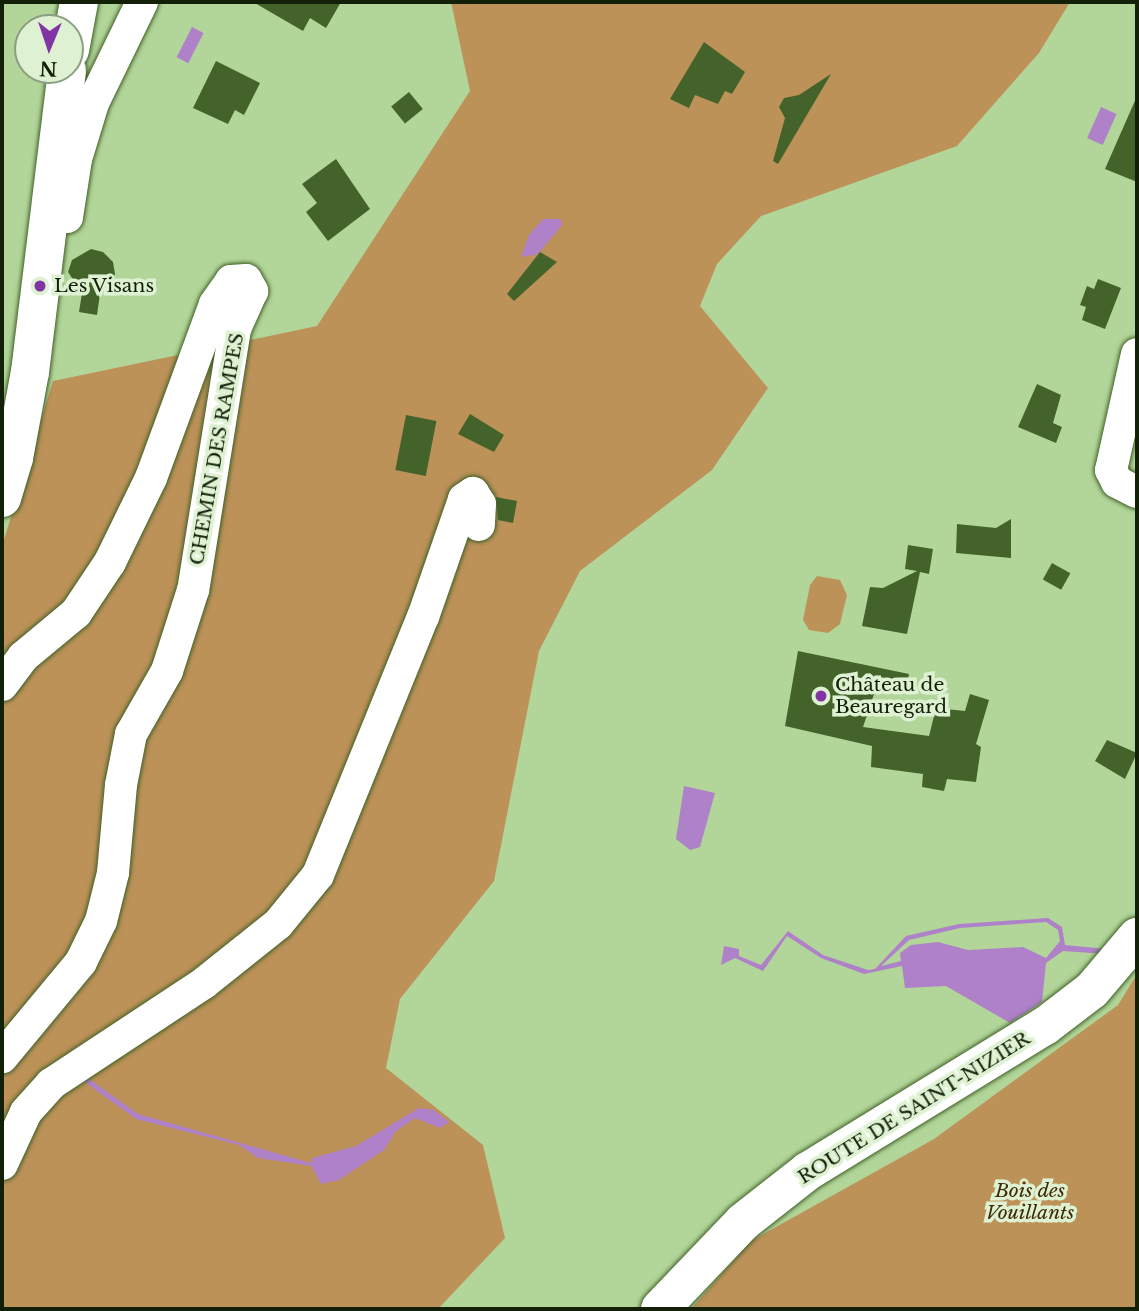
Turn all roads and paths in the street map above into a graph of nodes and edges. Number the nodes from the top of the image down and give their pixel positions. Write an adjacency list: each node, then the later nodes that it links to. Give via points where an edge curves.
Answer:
1 (142, 2): 3 (street, via 93,103 76,159 67,217)
2 (65, 84): 3 (main road)
3 (47, 219): 6 (main road, via 21,430)
4 (1137, 354): 5 (street, via 1111,470 1118,482)
5 (1137, 492)
6 (2, 499)
7 (479, 525): 11 (street, via 480,504 473,493 464,499 423,617 318,874 278,924 204,983 51,1084 26,1112)
8 (2, 685): 10 (street, CHEMIN DES RAMPES, via 23,657 76,613 110,562 150,478 215,304 231,281 246,280 251,291 235,330 193,590 167,671 131,734 113,873 101,921 81,961)
9 (1137, 937): 12 (main road, ROUTE DE SAINT-NIZIER, via 1092,989 1045,1026 797,1180 743,1222)
10 (2, 1057)
11 (2, 1164)
12 (660, 1309)

